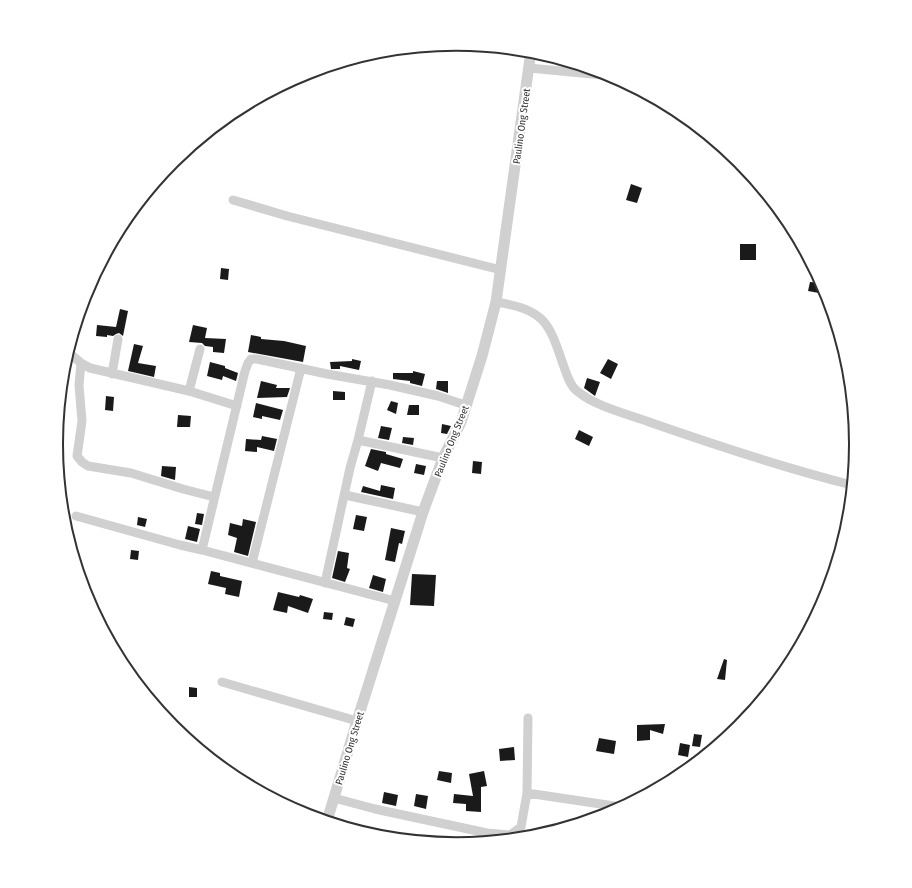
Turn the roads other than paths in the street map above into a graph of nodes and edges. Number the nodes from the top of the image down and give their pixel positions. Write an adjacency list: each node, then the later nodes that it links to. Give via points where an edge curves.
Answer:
1 (530, 58): 2 (street, Paulino Ong Street)
2 (529, 68): 3 (street); 5 (street, Paulino Ong Street)
3 (586, 73)
4 (233, 200): 5 (street, via 308,222)
5 (501, 270): 6 (street, Paulino Ong Street)
6 (496, 302): 15 (street, Paulino Ong Street, via 482,356); 19 (street, via 515,305 541,317 550,329 569,380 575,390 586,397 694,438)
7 (118, 339): 12 (street)
8 (200, 349): 14 (street)
9 (73, 357): 10 (street)
10 (80, 363): 12 (street); 21 (street, via 82,421 77,456 82,462 88,466 131,473)
11 (301, 368): 13 (street); 16 (street, via 252,359 245,371); 25 (street)
12 (112, 374): 14 (street)
13 (372, 381): 15 (street); 17 (street)
14 (189, 391): 16 (street)
15 (465, 405): 18 (street, Paulino Ong Street)
16 (237, 406): 21 (street)
17 (358, 440): 18 (street); 20 (street)
18 (443, 458): 22 (street, Paulino Ong Street)
19 (847, 484)
20 (345, 495): 22 (street); 26 (street)
21 (214, 497): 24 (street)
22 (423, 512): 27 (street, Paulino Ong Street)
23 (76, 516): 24 (street)
24 (202, 550): 25 (street)
25 (252, 563): 26 (street)
26 (325, 583): 27 (street)
27 (395, 602): 30 (street, Paulino Ong Street)
28 (222, 682): 30 (street)
29 (528, 718): 31 (street)
30 (357, 721): 32 (street, Paulino Ong Street)
31 (526, 793): 33 (street); 35 (street, via 521,827)
32 (334, 798): 34 (street, Paulino Ong Street); 36 (street, via 486,833)
33 (610, 805)
34 (329, 816)
35 (513, 833)
36 (502, 834)

